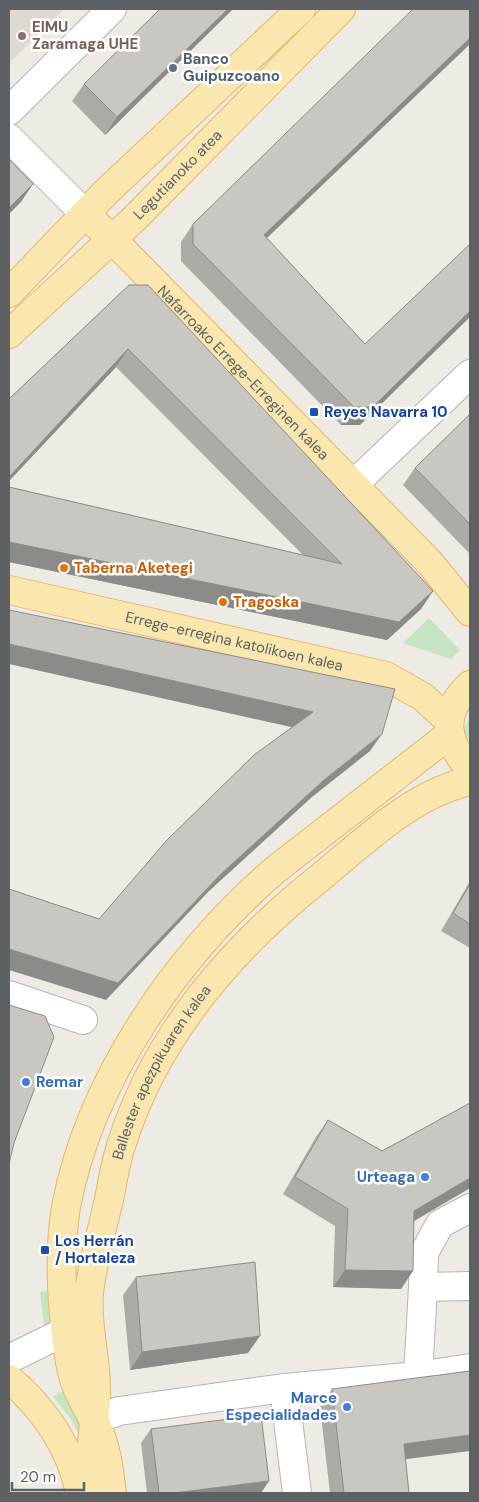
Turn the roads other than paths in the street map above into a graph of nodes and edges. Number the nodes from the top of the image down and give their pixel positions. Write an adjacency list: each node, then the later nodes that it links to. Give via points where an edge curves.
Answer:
1 (112, 9): 4 (street)
2 (301, 9): 6 (main road)
3 (341, 9): 7 (main road, Legutianoko atea)
4 (9, 111)
5 (9, 138): 6 (street, Nafarroako Errege-Erreginen kalea)
6 (85, 214): 7 (main road, Nafarroako Errege-Erreginen kalea); 8 (main road)
7 (113, 240): 9 (main road, Legutianoko atea); 11 (main road, Nafarroako Errege-Erreginen kalea)
8 (9, 293)
9 (9, 334)
10 (470, 374): 11 (street)
11 (354, 484): 13 (main road, Nafarroako Errege-Erreginen kalea, via 430,563)
12 (9, 590): 15 (main road, Errege-erregina katolikoen kalea, via 386,676 423,697)
13 (470, 612)
14 (470, 685): 15 (main road, via 460,694)
15 (449, 727): 16 (main road, via 462,761); 24 (main road, via 248,894 178,975 134,1039 102,1094 83,1142 66,1207 63,1307)
16 (470, 769)
17 (470, 781): 23 (main road, Ballester apezpikuaren kalea, via 419,801 276,913 204,990 176,1028 152,1069 121,1144 89,1292)
18 (9, 995): 19 (street)
19 (83, 1020)
20 (470, 1208): 22 (street, via 440,1224 424,1253)
21 (470, 1286): 22 (street)
22 (422, 1288): 27 (street)
23 (89, 1316): 24 (street); 30 (main road, Ballester apezpikuaren kalea, via 96,1392)
24 (66, 1331): 25 (street); 30 (main road, via 75,1386)
25 (9, 1359)
26 (470, 1368): 27 (street)
27 (418, 1376): 29 (street)
28 (9, 1379): 31 (main road, via 31,1399 59,1437)
29 (284, 1388): 30 (street, via 119,1412); 33 (street)
30 (93, 1420): 31 (main road, Ballester apezpikuaren kalea, via 90,1461); 32 (main road, via 106,1449)
31 (82, 1493)
32 (112, 1493)
33 (297, 1493)

